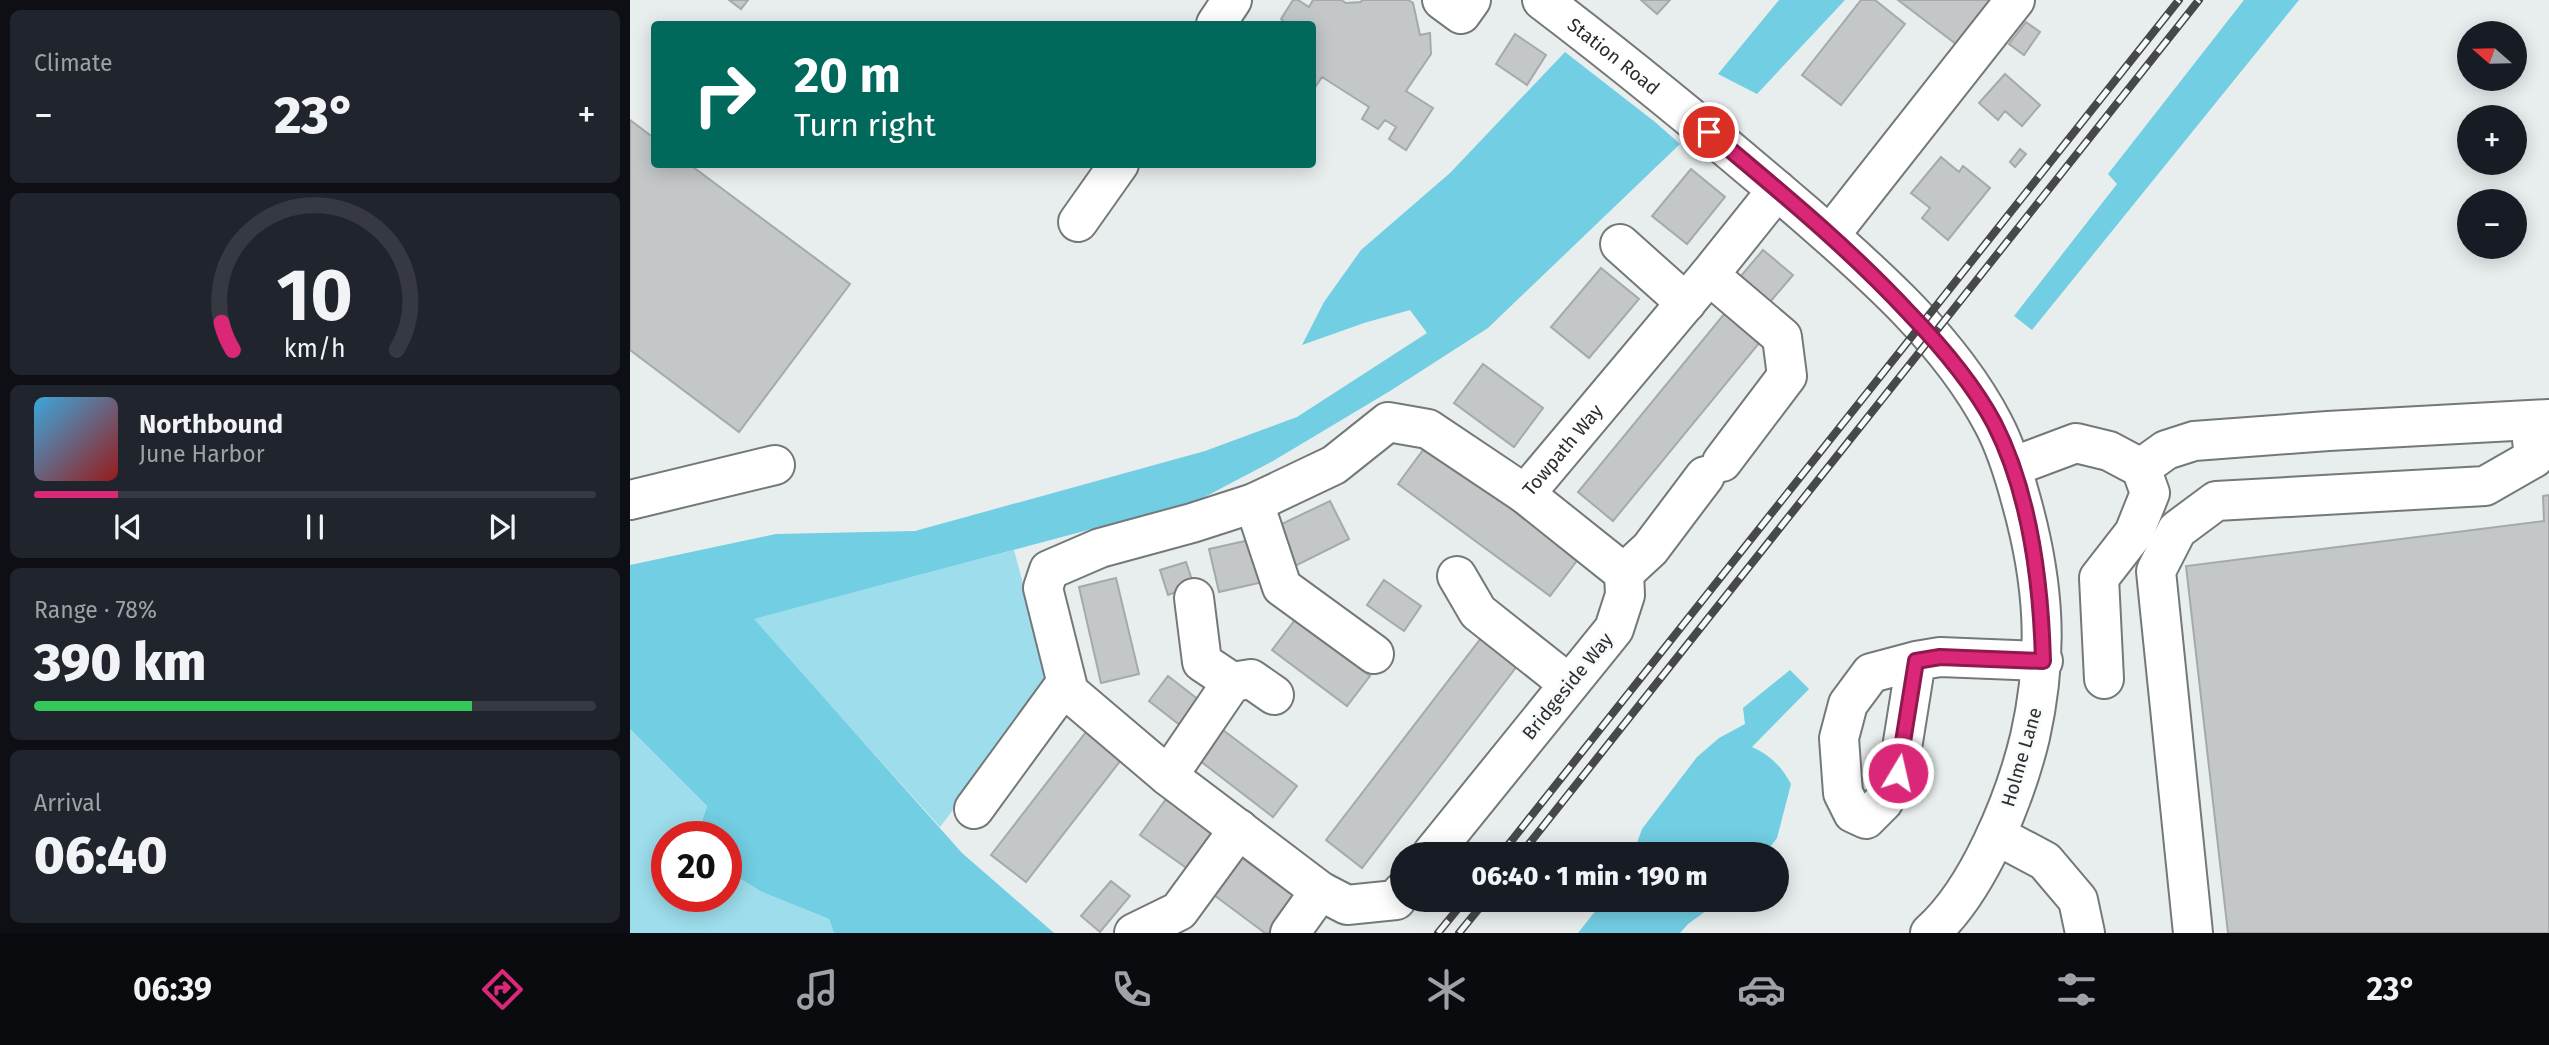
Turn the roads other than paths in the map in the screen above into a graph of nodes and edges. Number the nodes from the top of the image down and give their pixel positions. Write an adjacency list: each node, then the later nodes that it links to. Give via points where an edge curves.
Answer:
1 (1233, 0): 6 (street)
2 (1442, 0): 3 (street, via 1461,14)
3 (1471, 0)
4 (1542, 0): 8 (street, Station Road)
5 (2015, 0): 10 (street)
6 (1218, 21)
7 (1116, 168): 9 (street)
8 (1777, 190): 10 (street, Station Road); 12 (street, Towpath Way)
9 (1079, 222)
10 (1830, 235): 13 (street, Station Road, via 1931,336 1961,371)
11 (1620, 244): 12 (street)
12 (1698, 289): 18 (street, Towpath Way); 21 (street, via 1782,337 1787,376 1650,549)
13 (1981, 405): 16 (street, Holme Lane)
14 (2540, 438): 17 (street, via 2328,430 2194,441 2166,450); 43 (street, via 2485,486 2216,501 2177,530 2156,571)
15 (775, 465): 19 (street)
16 (2012, 467): 17 (street, via 2076,443 2109,451); 26 (street, Holme Lane, via 2035,555)
17 (2141, 468): 27 (street, via 2150,493 2134,533 2099,578)
18 (1525, 494): 20 (street, Towpath Way, via 1428,429 1388,422 1334,465); 21 (street)
19 (630, 500)
20 (1254, 503): 24 (street, via 1282,587); 29 (street, Towpath Way, via 1100,548 1049,570 1043,588)
21 (1624, 573): 30 (street, Bridgeside Way, via 1625,596 1614,629)
22 (1457, 576): 30 (street, via 1478,612)
23 (1194, 598): 28 (street, via 1202,662)
24 (1374, 654)
25 (1916, 661): 26 (street, via 1940,657)
26 (2043, 661): 35 (street, Holme Lane, via 2026,754)
27 (2104, 679)
28 (1232, 682): 31 (street, via 1251,679); 32 (street)
29 (1066, 683): 32 (street, via 1069,692); 33 (street)
30 (1569, 684): 36 (street, Bridgeside Way)
31 (1274, 695)
32 (1168, 776): 34 (street)
33 (974, 809)
34 (1239, 829): 37 (street); 40 (street, via 1179,911)
35 (1996, 835): 39 (street, Holme Lane); 42 (street, via 2045,861 2078,900)
36 (1442, 842)
37 (1320, 891): 38 (street, via 1346,905); 41 (street)
38 (1390, 901)
39 (1942, 929)
40 (1134, 933)
41 (1290, 933)
42 (2085, 933)
43 (2193, 933)

